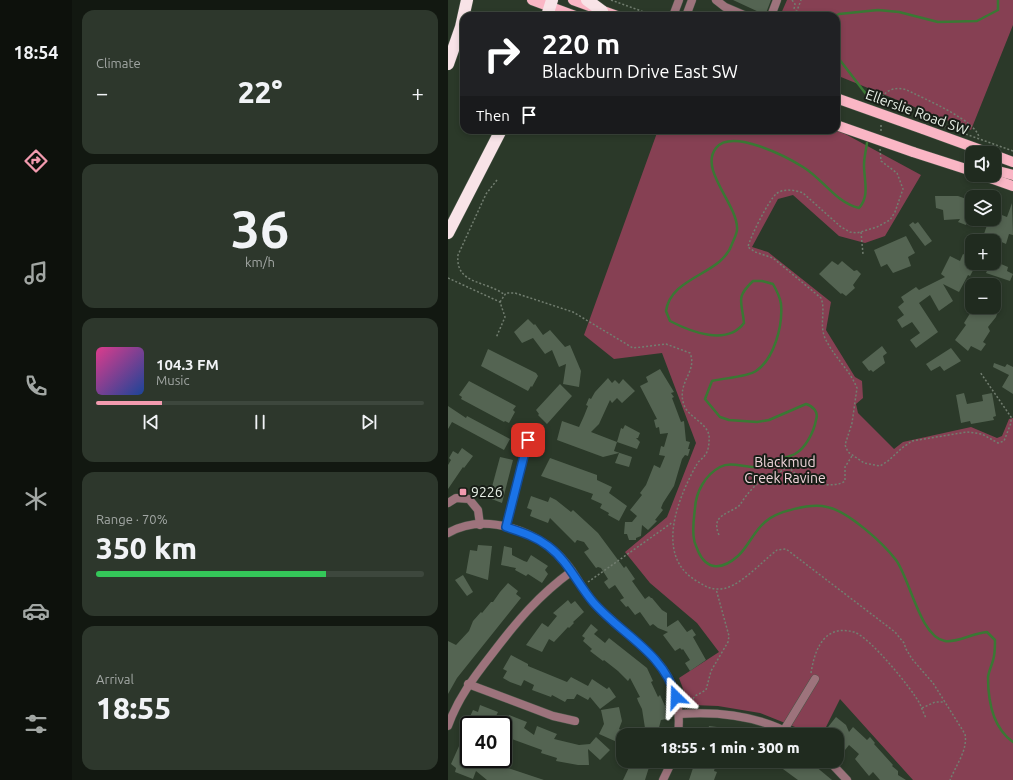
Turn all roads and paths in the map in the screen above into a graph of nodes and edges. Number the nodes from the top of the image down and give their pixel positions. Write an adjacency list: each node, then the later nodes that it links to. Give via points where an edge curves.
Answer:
1 (463, 0): 25 (highway)
2 (467, 0): 16 (highway)
3 (532, 0): 13 (main road)
4 (573, 0): 15 (main road)
5 (587, 0): 15 (highway)
6 (611, 0): 19 (path)
7 (679, 0): 20 (street)
8 (692, 0): 21 (street)
9 (716, 0): 22 (street)
10 (776, 0): 23 (street)
11 (792, 0): 14 (path)
12 (801, 0): 14 (path)
13 (550, 8): 17 (main road)
14 (796, 10)
15 (602, 11): 18 (main road)
16 (464, 12)
17 (562, 12)
18 (605, 12)
19 (644, 12)
20 (674, 12)
21 (688, 12)
22 (736, 12)
23 (772, 12)
24 (460, 30): 26 (highway)
25 (448, 39)
26 (448, 64)
27 (840, 99): 29 (main road, Ellerslie Road SW, bridge)
28 (881, 102): 32 (path, via 892,88 907,90 970,124 979,134)
29 (925, 125): 32 (path); 34 (main road, Ellerslie Road SW)
30 (840, 126): 37 (main road, bridge)
31 (499, 134): 47 (highway)
32 (979, 138): 35 (path)
33 (880, 146): 46 (path, via 881,161 897,173 903,189 890,220)
34 (973, 146)
35 (1013, 150)
36 (1001, 158): 38 (main road)
37 (946, 162): 39 (main road); 40 (main road)
38 (1013, 162)
39 (965, 165)
40 (965, 169)
41 (1001, 172): 42 (main road)
42 (1013, 175)
43 (497, 180): 50 (path, via 486,194 458,255 457,263 460,272 468,278 496,288)
44 (1001, 182): 45 (main road)
45 (1013, 186)
46 (861, 232): 48 (path); 55 (path, via 845,230 803,193 785,190 776,194 772,200 748,247 773,258 821,298 824,336 857,388 852,423 845,445)
47 (448, 233)
48 (863, 254)
49 (448, 278): 51 (path)
50 (505, 295): 51 (path); 57 (path, via 515,293 573,312 633,348 666,344 690,353 692,364 681,388 683,401 686,410 705,428 710,437 706,453 696,464)
51 (500, 302): 52 (path, via 505,317)
52 (496, 338)
53 (980, 372): 55 (path, via 1011,417 1004,441 998,443 982,434 968,432 912,441 880,466 864,463)
54 (528, 440): 59 (street)
55 (852, 456): 61 (path, via 845,467 846,479 841,484 830,485 808,480 788,468 772,473 756,483 740,505 719,519 716,527)
56 (448, 503): 58 (street, via 456,498 469,499 478,510)
57 (673, 522): 63 (path); 64 (path, via 675,551 687,574)
58 (480, 525): 59 (street); 60 (street)
59 (506, 527): 62 (street, via 546,544)
60 (449, 531)
61 (719, 535)
62 (572, 571): 63 (street); 66 (street, via 526,611)
63 (582, 586): 70 (street, via 602,611 661,665 674,691)
64 (716, 589): 67 (path, via 735,584 777,550 782,548 790,551 895,632); 68 (path, via 729,636 728,642 712,672 706,690 695,696)
65 (813, 681): 69 (path, via 811,672 819,645 830,633 840,630 856,633 882,657); 76 (street)
66 (468, 684): 72 (street, via 552,716); 73 (street)
67 (945, 702): 69 (path, via 935,702); 81 (path, via 965,734 967,742)
68 (688, 705)
69 (922, 708): 71 (path)
70 (679, 714): 74 (street); 75 (street, via 736,715)
71 (926, 718)
72 (575, 721)
73 (448, 726)
74 (678, 728)
75 (779, 728)
76 (785, 728)
77 (669, 768): 79 (street)
78 (836, 768): 80 (street)
79 (663, 780)
80 (847, 780)
81 (950, 780)

